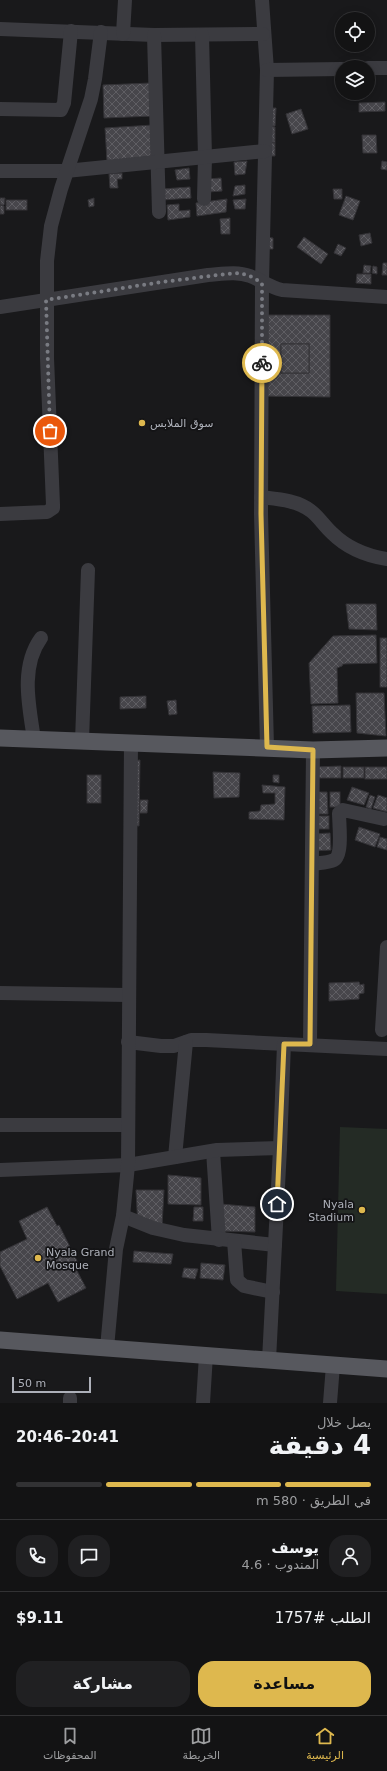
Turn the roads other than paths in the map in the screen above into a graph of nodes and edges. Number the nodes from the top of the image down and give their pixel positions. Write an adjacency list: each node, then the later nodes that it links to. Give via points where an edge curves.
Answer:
1 (125, 0): 6 (street)
2 (262, 0): 7 (street)
3 (0, 29): 4 (street)
4 (71, 31): 5 (street); 14 (street, via 64,103 61,110)
5 (101, 32): 6 (street); 19 (street, via 91,99)
6 (122, 34): 8 (street)
7 (264, 34): 9 (street); 13 (street)
8 (154, 35): 9 (street); 17 (street)
9 (202, 35): 16 (street)
10 (375, 68): 11 (street)
11 (387, 68)
12 (335, 69): 13 (street)
13 (267, 70): 15 (street)
14 (0, 109)
15 (265, 151): 16 (street); 22 (street)
16 (205, 157): 17 (street); 20 (street)
17 (159, 161): 19 (street); 21 (street)
18 (0, 171): 19 (street)
19 (66, 171): 24 (street, via 51,226)
20 (204, 199)
21 (159, 212)
22 (262, 283): 23 (street, via 282,290); 24 (street, via 240,273 226,274); 26 (street)
23 (387, 297)
24 (46, 300): 25 (street); 27 (street, via 53,505 47,512)
25 (0, 307)
26 (261, 497): 28 (street, via 303,506 321,520 332,534 362,554); 35 (street)
27 (0, 514)
28 (387, 559)
29 (88, 570): 33 (street)
30 (41, 638): 32 (street, via 33,653 28,687)
31 (0, 738): 32 (main road)
32 (34, 739): 33 (main road)
33 (82, 741): 34 (main road)
34 (131, 742): 35 (main road); 42 (street)
35 (267, 747): 37 (main road)
36 (387, 748): 37 (main road)
37 (313, 750): 39 (street)
38 (384, 819): 39 (street, via 341,811 338,857)
39 (312, 864): 47 (street)
40 (387, 947): 43 (street)
41 (0, 992): 42 (street)
42 (128, 995): 44 (street)
43 (382, 1030)
44 (128, 1042): 45 (street, via 174,1046); 50 (street)
45 (186, 1042): 46 (street, via 206,1040); 53 (street)
46 (284, 1044): 47 (street); 51 (street)
47 (310, 1044): 48 (street)
48 (387, 1049)
49 (0, 1125): 50 (street)
50 (128, 1125): 54 (street)
51 (280, 1148): 52 (street); 59 (street)
52 (213, 1150): 53 (street); 57 (street)
53 (176, 1156): 54 (street)
54 (128, 1165): 55 (street); 56 (street)
55 (0, 1170)
56 (123, 1216): 57 (street, via 153,1228 184,1236); 62 (street, via 116,1249)
57 (219, 1240): 58 (street)
58 (234, 1241): 59 (street); 60 (street, via 237,1280 244,1286)
59 (275, 1245): 60 (street)
60 (273, 1292): 64 (street)
61 (0, 1340): 62 (main road)
62 (107, 1348): 63 (main road)
63 (206, 1355): 64 (main road); 67 (street)
64 (268, 1360): 65 (main road)
65 (333, 1365): 66 (main road); 68 (street)
66 (387, 1369)
67 (204, 1403)
68 (330, 1403)

